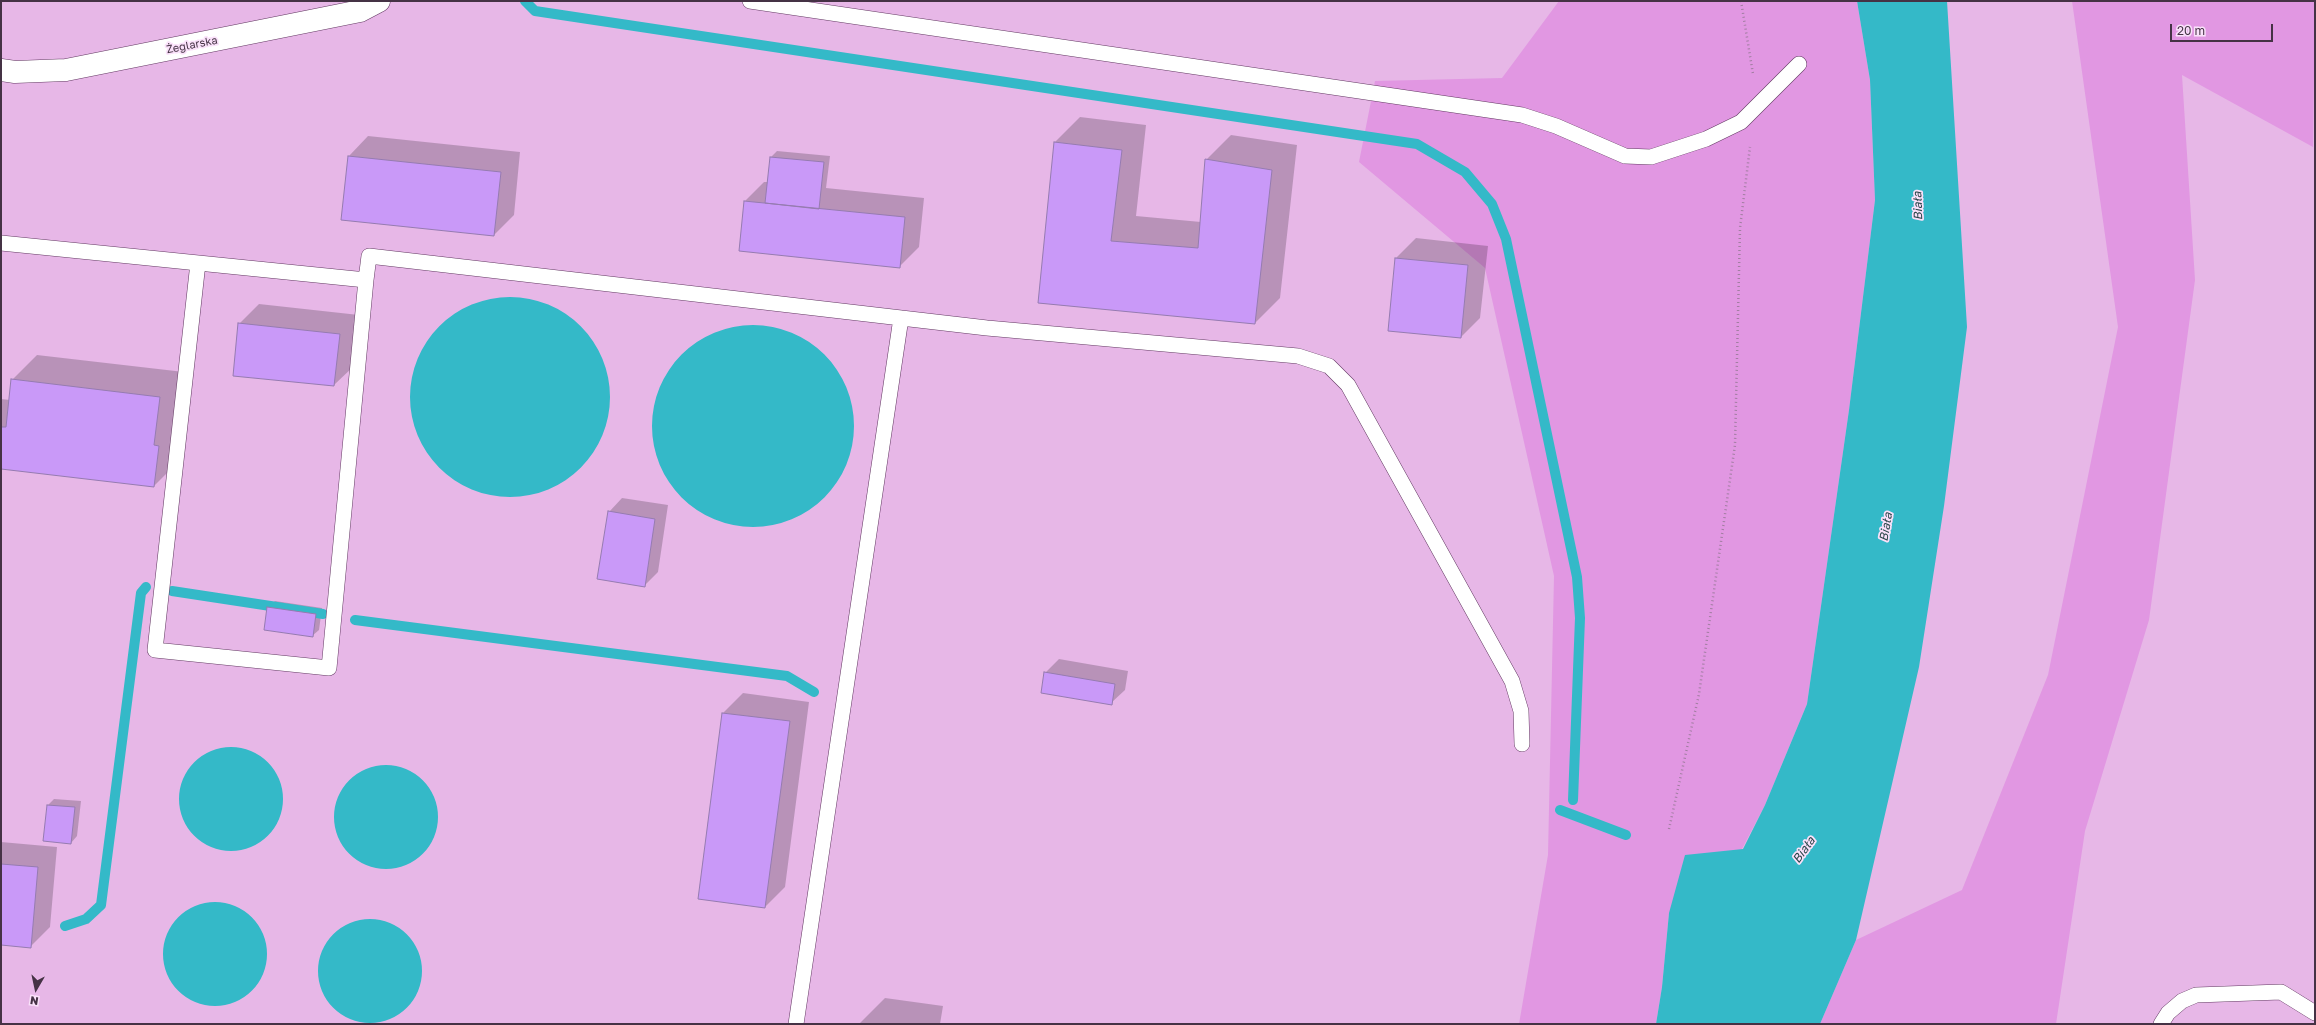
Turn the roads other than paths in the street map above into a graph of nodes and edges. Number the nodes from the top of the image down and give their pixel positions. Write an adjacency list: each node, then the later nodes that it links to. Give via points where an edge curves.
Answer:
1 (379, 1): 4 (street, Żeglarska, via 360,11 66,70)
2 (750, 1): 3 (lane, via 1522,115 1556,126 1625,156 1651,157 1706,139 1741,122)
3 (1799, 64)
4 (1, 70)
5 (1, 243): 6 (lane)
6 (198, 263): 7 (lane); 7 (lane, via 155,650 329,668)
7 (366, 280): 8 (lane, via 369,256)
8 (901, 318): 9 (lane, via 1298,356 1329,366 1348,384 1512,681 1521,711); 11 (lane)
9 (1522, 744)
10 (2315, 1013): 12 (lane, via 2301,1002 2281,992 2196,995 2182,1001 2168,1013)
11 (796, 1024)
12 (2161, 1024)

